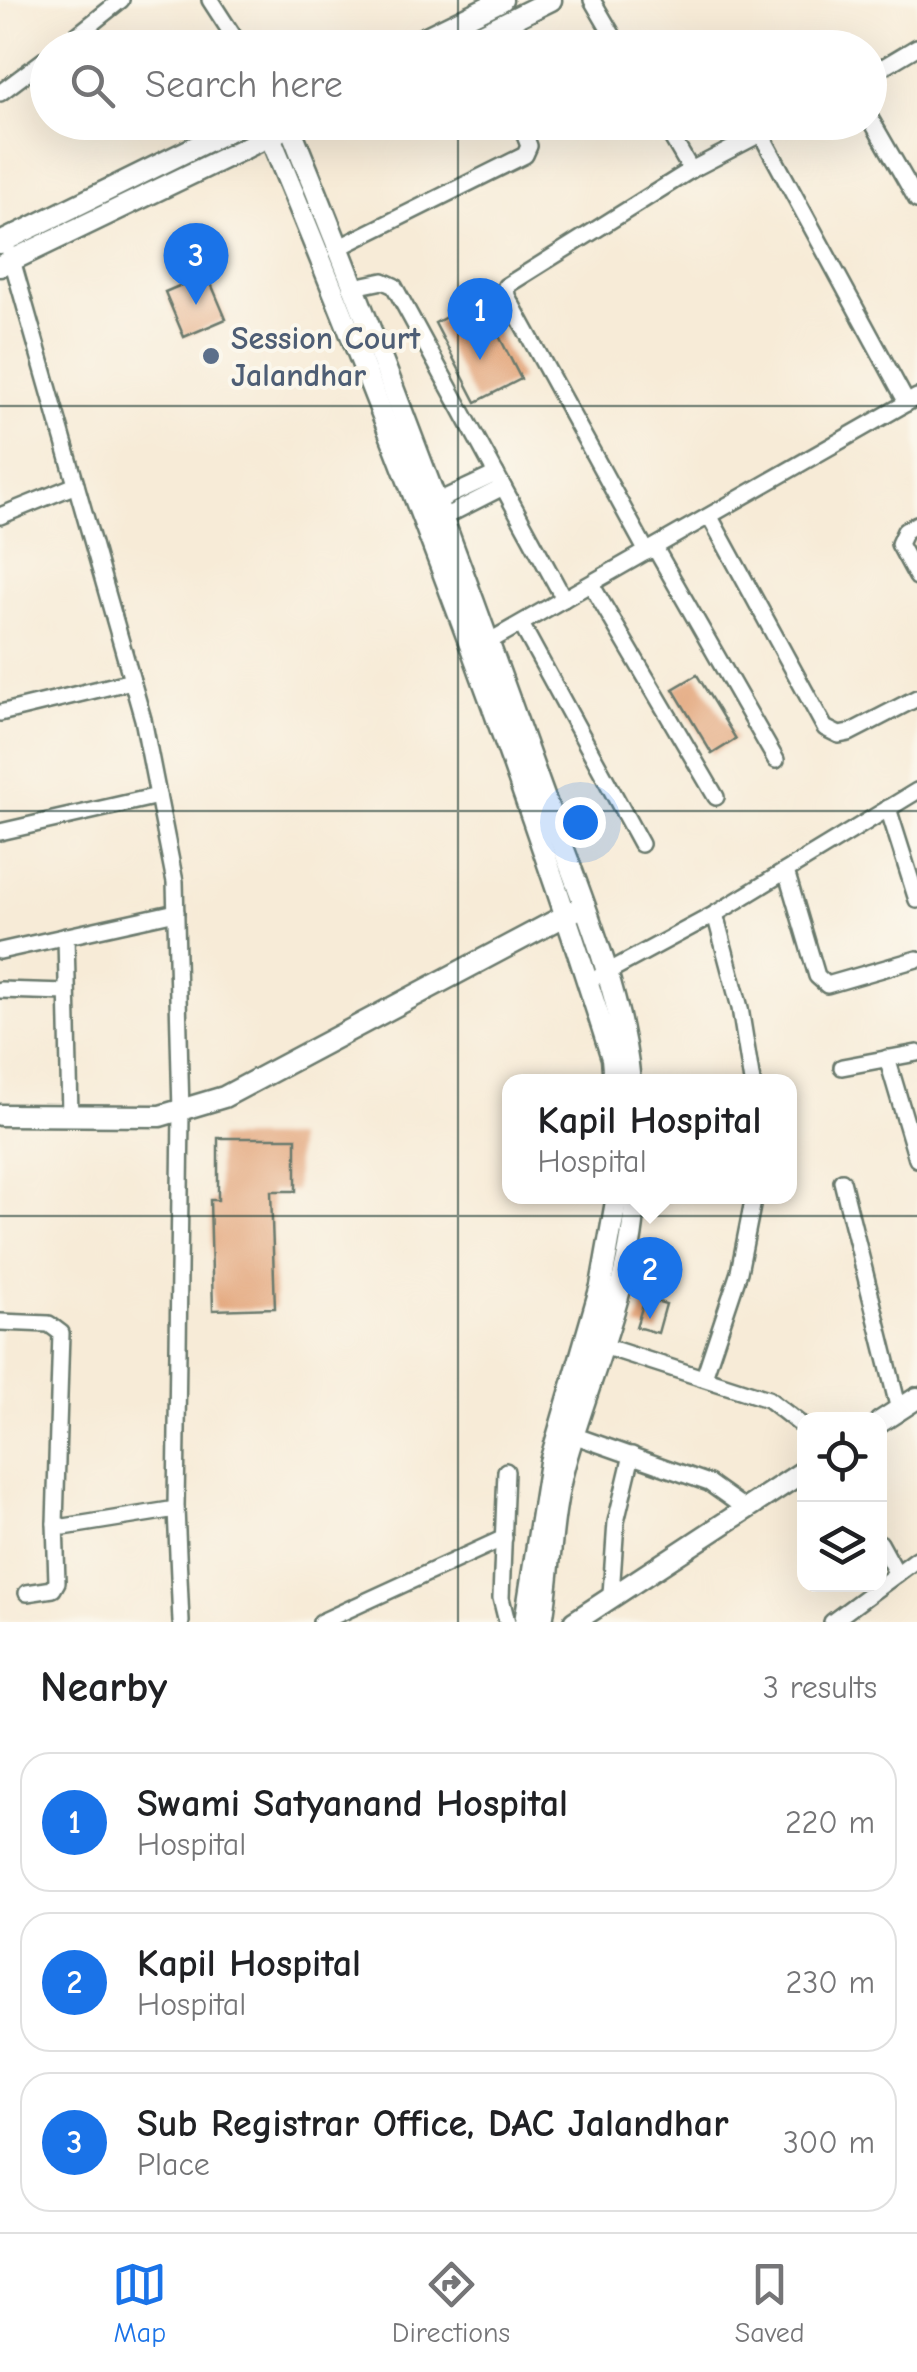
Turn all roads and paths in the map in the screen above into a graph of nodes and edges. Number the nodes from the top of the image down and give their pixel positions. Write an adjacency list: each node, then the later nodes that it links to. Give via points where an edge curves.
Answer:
1 (121, 0): 7 (street)
2 (210, 0): 8 (street)
3 (502, 0): 6 (street)
4 (551, 0): 11 (street)
5 (592, 0): 12 (street)
6 (472, 14): 9 (street); 10 (street)
7 (84, 30)
8 (230, 30)
9 (440, 30)
10 (479, 30)
11 (502, 30)
12 (610, 30)
13 (917, 47): 14 (street)
14 (887, 65)
15 (30, 71): 16 (street)
16 (0, 93)
17 (213, 140): 29 (street)
18 (243, 140): 29 (street)
19 (271, 140): 31 (street)
20 (298, 140): 28 (street)
21 (527, 140): 28 (street, via 525,155)
22 (673, 140): 26 (street)
23 (749, 140): 26 (street)
24 (764, 140): 32 (street)
25 (883, 140): 27 (street)
26 (690, 170): 39 (street, via 510,281 505,292)
27 (917, 200)
28 (338, 248): 30 (street)
29 (5, 252): 34 (street)
30 (354, 287): 31 (street); 33 (street, via 382,281 394,286)
31 (371, 358): 35 (street); 44 (street)
32 (912, 400): 37 (street)
33 (499, 480): 35 (street); 42 (street)
34 (76, 485): 36 (street); 45 (street)
35 (441, 509): 44 (street)
36 (0, 516)
37 (710, 517): 39 (street); 46 (street, via 825,728 848,733)
38 (917, 524): 40 (street, via 899,544)
39 (652, 550): 41 (street); 48 (street)
40 (917, 577)
41 (591, 584): 42 (street); 51 (street)
42 (564, 599): 43 (street)
43 (521, 624): 44 (street); 54 (street)
44 (480, 647): 57 (street)
45 (132, 681): 47 (street); 50 (street)
46 (917, 698)
47 (0, 714)
48 (776, 760)
49 (917, 791): 52 (street)
50 (158, 796): 53 (street); 58 (street)
51 (716, 797)
52 (888, 808): 55 (street); 56 (street)
53 (0, 832)
54 (641, 844)
55 (786, 871): 59 (street); 62 (street, via 818,976 827,985)
56 (917, 900)
57 (574, 911): 63 (street); 72 (street, via 224,1097)
58 (176, 912): 60 (street); 72 (street)
59 (714, 914): 63 (street); 71 (street)
60 (66, 936): 61 (street); 65 (street)
61 (0, 951)
62 (917, 959)
63 (596, 978): 69 (street); 70 (street)
64 (0, 990): 65 (street)
65 (68, 992): 74 (street)
66 (917, 1053): 67 (street)
67 (887, 1058): 68 (street); 75 (street)
68 (842, 1067)
69 (613, 1074)
70 (629, 1074)
71 (751, 1074)
72 (181, 1112): 74 (street); 91 (street)
73 (0, 1115): 74 (street)
74 (70, 1116)
75 (917, 1159)
76 (842, 1181): 84 (street)
77 (616, 1204): 81 (street)
78 (633, 1204): 81 (street, via 620,1278)
79 (752, 1204): 82 (street, via 739,1272)
80 (0, 1322): 93 (street, via 49,1324 61,1333)
81 (593, 1343): 82 (street); 87 (street); 103 (street, via 550,1462)
82 (704, 1377): 86 (street, via 768,1399)
83 (917, 1398): 84 (street)
84 (899, 1410): 85 (street)
85 (887, 1418)
86 (797, 1422)
87 (573, 1436): 88 (street); 104 (street, via 550,1528)
88 (632, 1455): 92 (street, via 720,1488); 99 (street, via 616,1522)
89 (506, 1472): 94 (street)
90 (797, 1477): 92 (street)
91 (176, 1510): 93 (street, via 64,1527); 100 (street)
92 (747, 1510): 99 (street)
93 (54, 1523): 98 (street, via 57,1582)
94 (504, 1538): 101 (street); 102 (street, via 501,1598)
95 (887, 1555): 97 (street)
96 (917, 1559): 97 (street)
97 (898, 1574): 106 (street)
98 (27, 1593)
99 (611, 1594): 105 (street)
100 (181, 1622)
101 (321, 1622)
102 (507, 1622)
103 (525, 1622)
104 (542, 1622)
105 (574, 1622)
106 (832, 1622)

